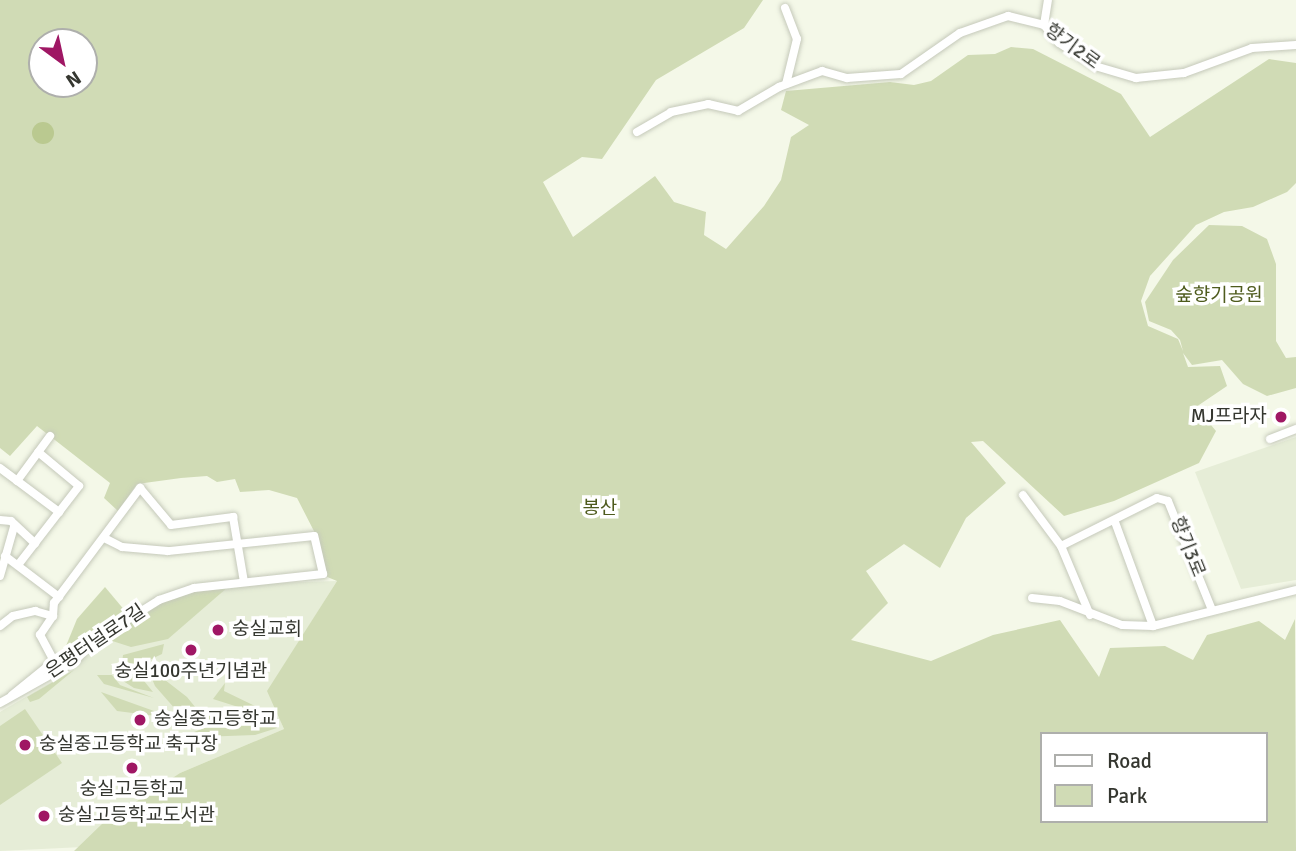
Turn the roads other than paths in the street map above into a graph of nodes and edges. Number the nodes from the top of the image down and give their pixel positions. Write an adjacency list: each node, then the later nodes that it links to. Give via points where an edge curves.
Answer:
1 (1048, 0): 3 (street)
2 (785, 8): 5 (street, via 792,16 797,39)
3 (1044, 25): 4 (street, 향기2로, via 1059,43 1095,66 1136,78 1184,73 1252,48); 5 (street, 향기2로, via 1008,16 960,33 901,74 847,78 822,71)
4 (1296, 44)
5 (786, 84): 6 (street, via 738,111 708,104 671,112)
6 (637, 132)
7 (1296, 429): 9 (street)
8 (50, 436): 10 (street)
9 (1270, 439)
10 (38, 452): 12 (street); 14 (street, via 79,486)
11 (1, 472): 12 (street)
12 (16, 481): 14 (street)
13 (1023, 495): 21 (street)
14 (59, 512): 20 (street)
15 (0, 520): 17 (street)
16 (1115, 522): 21 (street, 향기3로); 29 (street, 향기3로, via 1157,498 1168,501); 33 (street)
17 (14, 527): 20 (street); 22 (street)
18 (106, 540): 19 (street, via 148,551); 19 (street, via 140,488 171,525 233,516); 27 (street)
19 (238, 542): 25 (street); 25 (street, 은평터널로7길, via 314,536 323,575)
20 (35, 543): 23 (street)
21 (1061, 546): 30 (street)
22 (5, 556): 23 (street); 24 (street)
23 (18, 565): 27 (street)
24 (0, 576)
25 (244, 582): 34 (street, 은평터널로7길, via 194,588 159,600 92,642 75,661)
26 (1296, 590): 29 (street)
27 (59, 597): 31 (street)
28 (1032, 598): 30 (street, via 1060,601)
29 (1212, 610): 33 (street)
30 (1090, 615): 33 (street, via 1122,625)
31 (52, 616): 32 (street, via 35,611 13,616); 34 (street, via 40,635 54,661)
32 (0, 626)
33 (1153, 626)
34 (11, 696): 35 (street, 은평터널로7길)
35 (0, 703)

